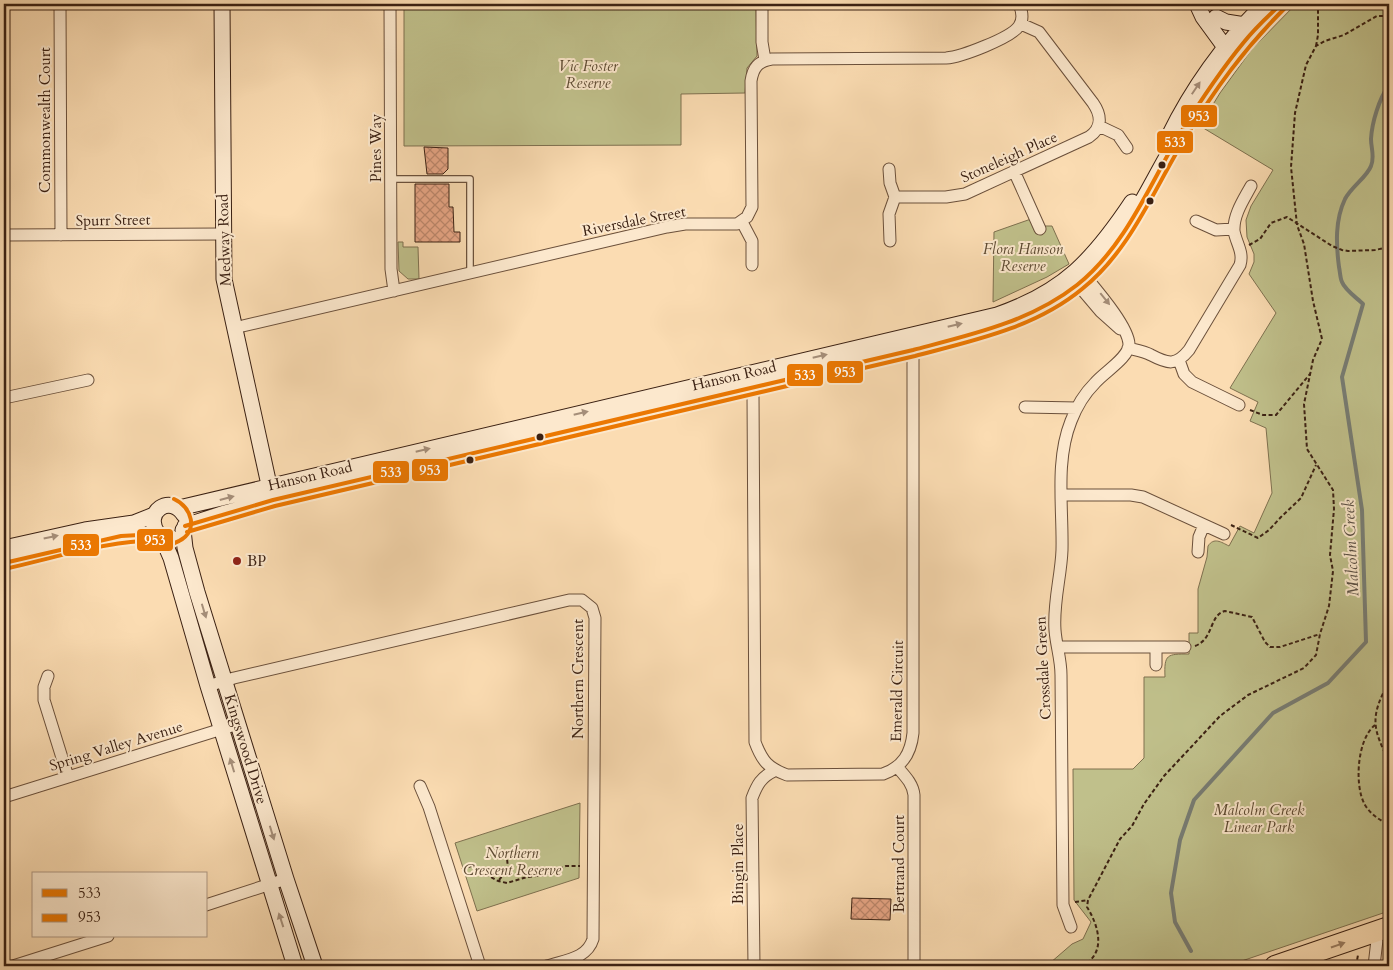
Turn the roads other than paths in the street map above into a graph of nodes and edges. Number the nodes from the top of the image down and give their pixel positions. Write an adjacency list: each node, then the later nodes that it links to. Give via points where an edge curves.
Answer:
1 (60, 4): 27 (street, Commonwealth Court)
2 (222, 4): 26 (street, Medway Road)
3 (390, 4): 19 (street, Pines Way)
4 (762, 4): 14 (street)
5 (1019, 4): 11 (street)
6 (1196, 4): 13 (street, via 1203,17)
7 (1206, 4): 10 (street)
8 (1264, 4): 12 (street, Hanson Road)
9 (1281, 4): 13 (street, Hanson Road)
10 (1216, 17): 12 (street); 13 (street)
11 (1021, 24): 14 (street, via 1013,32 954,58); 15 (street, via 1044,37 1099,112)
12 (1245, 25): 13 (street, Hanson Road)
13 (1232, 49): 32 (street, Hanson Road, via 1190,97 1147,177)
14 (765, 60): 23 (street, via 754,69 751,81 752,207)
15 (1099, 126): 16 (street, via 1118,135); 18 (street, Stoneleigh Place, via 1089,137)
16 (1127, 148)
17 (889, 169): 21 (street)
18 (1014, 171): 21 (street, Stoneleigh Place, via 965,194); 24 (street)
19 (391, 180): 31 (lane, via 470,179); 33 (street, Pines Way)
20 (1251, 186): 25 (street, via 1239,209)
21 (895, 197): 29 (street, via 889,214)
22 (1196, 221): 25 (street, via 1216,230)
23 (742, 222): 30 (street, via 752,241); 31 (street, Riversdale Street, via 667,227)
24 (1040, 229)
25 (1234, 229): 38 (street, via 1242,256 1240,266 1190,350)
26 (223, 234): 27 (street, Spurr Street); 34 (street, Medway Road, via 224,279)
27 (61, 235): 28 (street, Spurr Street)
28 (4, 236)
29 (890, 241)
30 (752, 264)
31 (470, 272): 33 (street, Riversdale Street)
32 (1078, 277): 35 (street, Hanson Road, one-way to 32, via 1014,309); 36 (street, via 1113,310 1128,339); 37 (street, Hanson Road, via 1056,300 1018,318)
33 (394, 291): 34 (street, Riversdale Street)
34 (234, 328): 45 (street, Medway Road)
35 (912, 334): 37 (street); 40 (street, Hanson Road, one-way to 35)
36 (1128, 348): 38 (street, via 1164,362); 44 (street, Crossdale Green, via 1123,358 1094,384)
37 (913, 350): 40 (street, Hanson Road); 67 (street, Emerald Circuit, via 913,733 910,752)
38 (1179, 360): 42 (street, via 1184,374 1192,382)
39 (88, 380): 41 (street)
40 (751, 380): 45 (street, Hanson Road); 68 (street, via 755,742 761,758)
41 (4, 398)
42 (1239, 405)
43 (1025, 407): 44 (street)
44 (1077, 408): 46 (street, Crossdale Green, via 1064,450)
45 (271, 493): 47 (street, Hanson Road, one-way to 45); 50 (street, Hanson Road)
46 (1062, 495): 49 (street, via 1143,497); 58 (street, Crossdale Green, via 1061,565 1054,606)
47 (179, 508): 48 (street, via 165,505); 50 (street, via 184,516)
48 (154, 515): 52 (street, via 153,525); 53 (street, one-way to 48, via 134,523)
49 (1204, 525): 51 (street); 54 (street)
50 (184, 528): 52 (street, via 171,538); 56 (street, Kingswood Drive, via 185,548)
51 (1224, 534)
52 (160, 535): 55 (street, via 121,536); 57 (street, Kingswood Drive, via 171,558)
53 (4, 548)
54 (1198, 552)
55 (4, 563)
56 (198, 592): 57 (street); 63 (street, Kingswood Drive, one-way to 63)
57 (182, 596): 64 (street, Kingswood Drive)
58 (1058, 647): 59 (street); 75 (street, Crossdale Green, via 1062,675 1062,889 1063,905)
59 (1156, 647): 60 (street); 61 (street)
60 (1185, 647)
61 (1156, 665)
62 (48, 676): 69 (street, via 44,700)
63 (225, 680): 64 (street, Northern Crescent); 65 (street, Kingswood Drive); 82 (street, Northern Crescent, via 569,600 582,600 592,608 595,618 593,939 590,949 583,954)
64 (208, 686): 66 (street, Kingswood Drive)
65 (238, 724): 66 (street, Spring Valley Avenue); 72 (street, Kingswood Drive, one-way to 72)
66 (222, 729): 69 (street, Spring Valley Avenue); 73 (street, Kingswood Drive, one-way to 66)
67 (898, 768): 68 (street, via 878,776 787,775); 84 (street, Bertrand Court, via 910,782 914,795)
68 (774, 771): 83 (street, Bingin Place, via 765,775 752,798)
69 (68, 777): 71 (street, Spring Valley Avenue)
70 (420, 786): 81 (street)
71 (4, 797)
72 (286, 879): 73 (street); 80 (street, Kingswood Drive)
73 (270, 886): 74 (street); 79 (street, Kingswood Drive, one-way to 73)
74 (208, 905)
75 (1071, 927)
76 (1384, 929): 85 (highway, one-way to 76); 86 (street)
77 (102, 938): 78 (street)
78 (13, 966)
79 (295, 966)
80 (314, 966)
81 (480, 966)
82 (546, 966)
83 (754, 966)
84 (914, 966)
85 (1276, 966)
86 (1374, 966)

